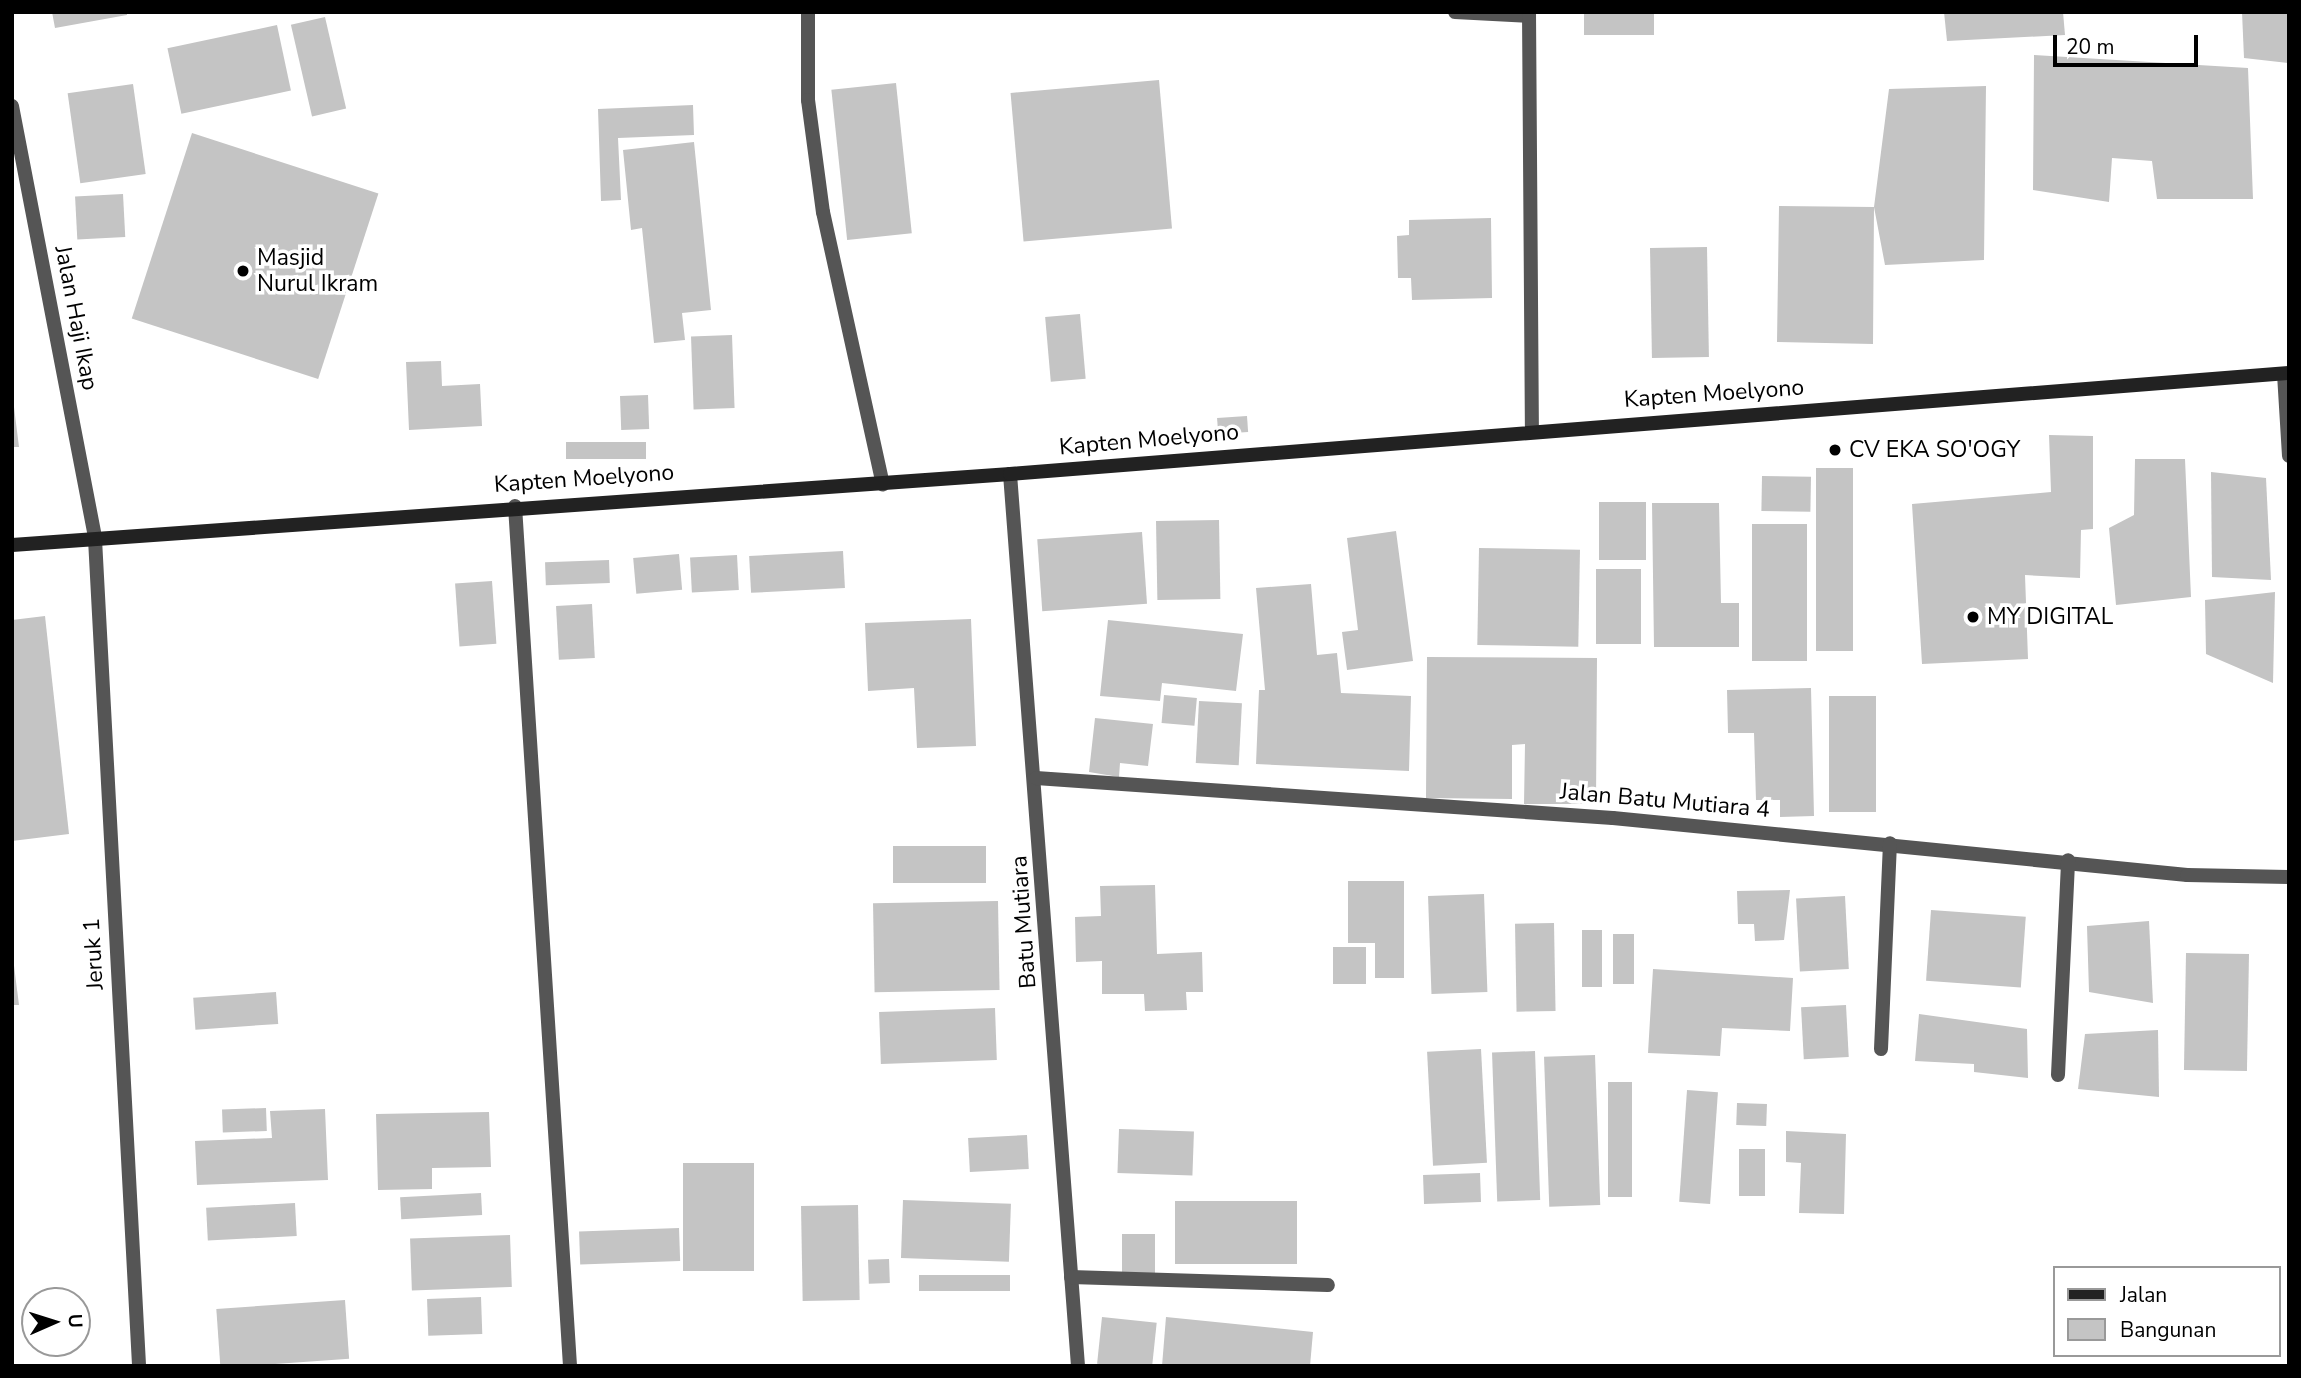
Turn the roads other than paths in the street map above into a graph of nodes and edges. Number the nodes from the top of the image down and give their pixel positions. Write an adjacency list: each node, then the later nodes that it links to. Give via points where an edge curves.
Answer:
1 (808, 12): 9 (street, via 808,100 823,212)
2 (1455, 12): 3 (street)
3 (1529, 14): 6 (street)
4 (12, 106): 11 (street, Jalan Haji Ikap)
5 (2286, 373): 6 (street, Kapten Moelyono); 7 (street)
6 (1532, 430): 8 (street, Kapten Moelyono)
7 (2289, 456)
8 (1010, 474): 9 (street, Kapten Moelyono); 13 (street, Batu Mutiara)
9 (883, 484): 10 (street, Kapten Moelyono)
10 (515, 506): 11 (street, Kapten Moelyono); 22 (street)
11 (95, 540): 12 (street, Kapten Moelyono); 21 (street, Jeruk 1)
12 (12, 545)
13 (1036, 778): 14 (street, Jalan Batu Mutiara 4); 19 (street, Batu Mutiara)
14 (1890, 843): 15 (street, Jalan Batu Mutiara 4); 17 (street)
15 (2068, 860): 16 (street, Jalan Batu Mutiara 4, via 2187,875); 18 (street)
16 (2289, 877)
17 (1881, 1049)
18 (2058, 1075)
19 (1071, 1277): 20 (street); 23 (street, Batu Mutiara)
20 (1328, 1285)
21 (139, 1366)
22 (570, 1366)
23 (1078, 1366)

